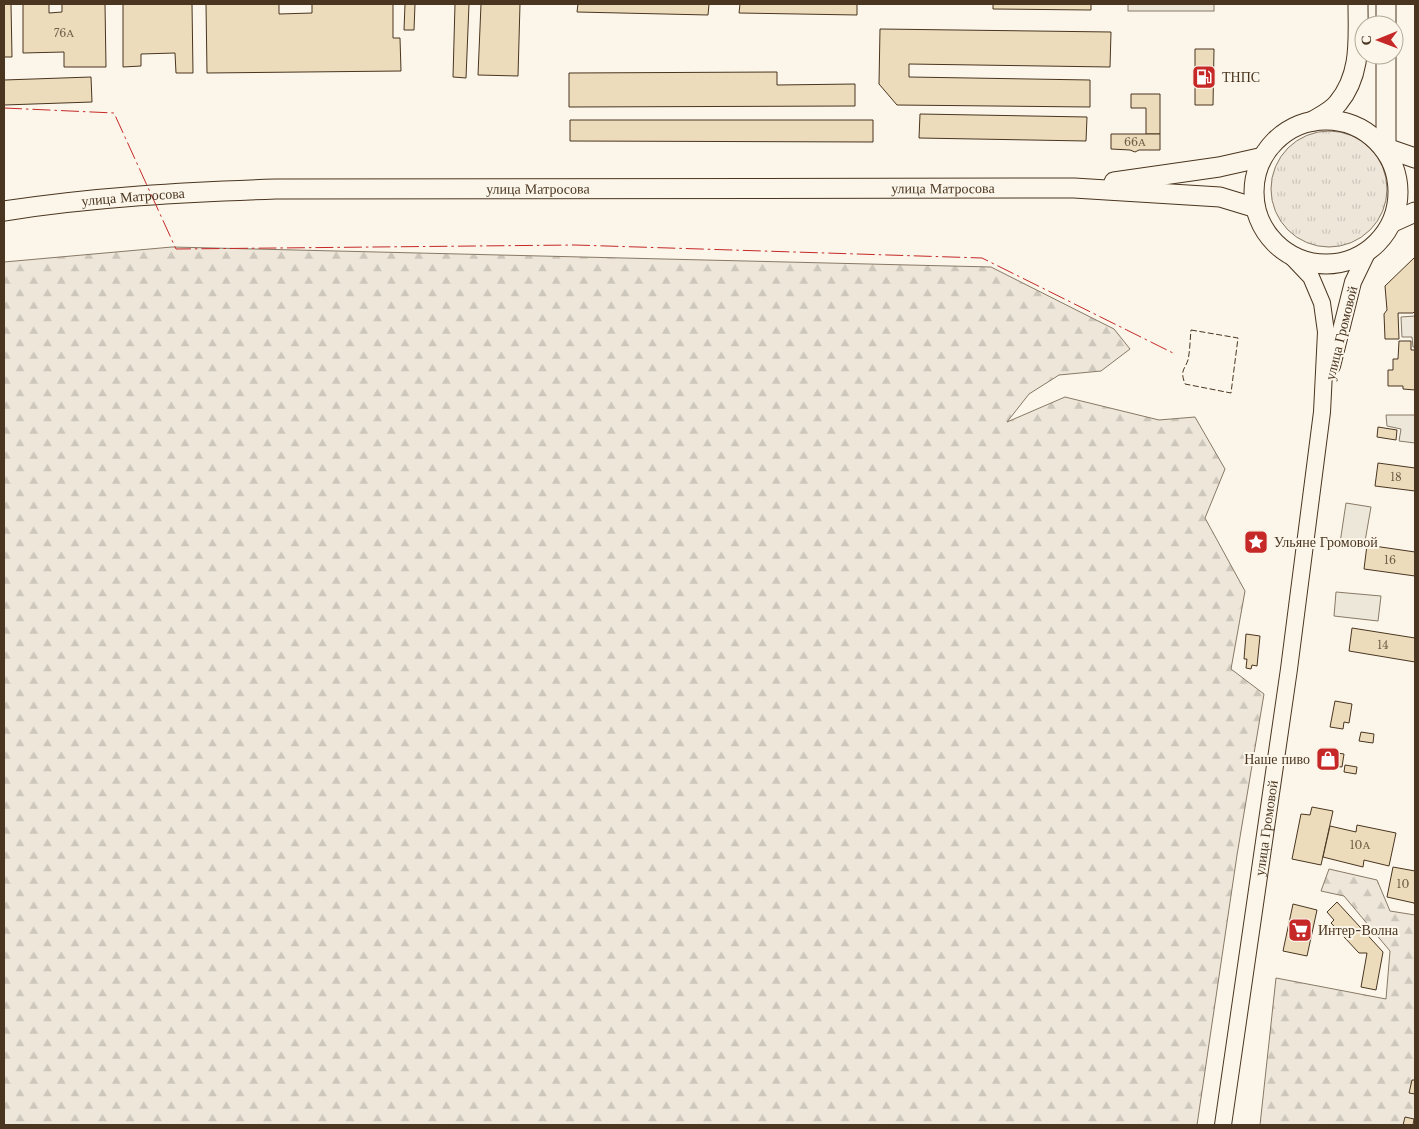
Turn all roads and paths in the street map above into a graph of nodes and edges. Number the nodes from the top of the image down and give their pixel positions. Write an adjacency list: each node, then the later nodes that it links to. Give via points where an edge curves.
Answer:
1 (1358, 4): 3 (main road, via 1358,57 1351,84 1337,105)
2 (1386, 65): 4 (main road)
3 (1313, 121): 4 (main road, via 1339,122 1364,130); 5 (main road, via 1272,141)
4 (1386, 148): 6 (main road); 11 (main road, via 1394,166 1398,194)
5 (1259, 158): 7 (main road, улица Матросова); 8 (main road, via 1252,181)
6 (1415, 158)
7 (1074, 188): 8 (main road, улица Матросова, via 1220,197); 9 (main road, улица Матросова, via 276,189 168,192 58,202)
8 (1253, 207): 13 (main road, via 1268,235)
9 (4, 211)
10 (1415, 212): 11 (main road)
11 (1393, 222): 12 (main road)
12 (1366, 255): 13 (main road, via 1340,263 1319,264); 14 (main road, улица Громовой, via 1353,282 1344,314)
13 (1292, 257): 14 (main road, улица Громовой, via 1310,278 1322,303 1326,332)
14 (1322, 412): 15 (main road, улица Громовой, via 1289,669)
15 (1223, 1125)

